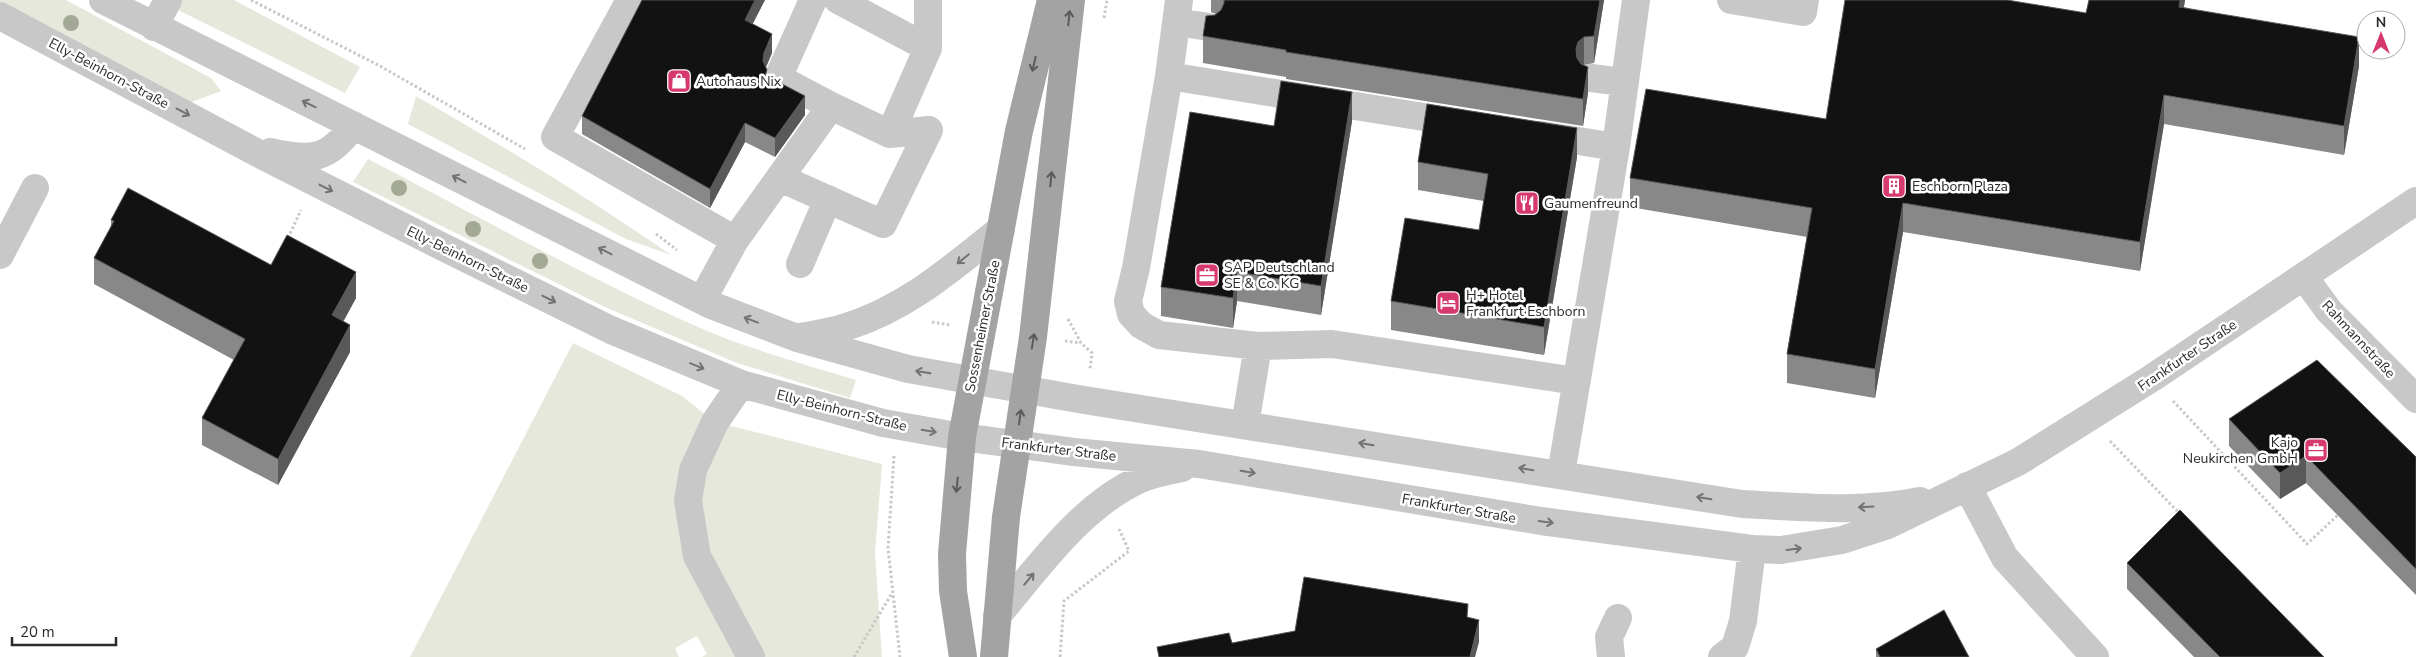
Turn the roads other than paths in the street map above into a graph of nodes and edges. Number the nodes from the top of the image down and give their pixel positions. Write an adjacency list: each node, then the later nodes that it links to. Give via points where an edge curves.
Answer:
1 (103, 0): 14 (street)
2 (168, 0): 14 (street)
3 (630, 0): 32 (street, via 554,137)
4 (813, 0): 20 (street, via 778,78)
5 (838, 0): 16 (street)
6 (928, 0): 16 (street)
7 (1051, 0): 31 (main road, Sossenheimer Straße, one-way to 31, via 1019,131)
8 (1071, 0): 42 (main road, one-way to 8, via 1034,337)
9 (1636, 0): 19 (street)
10 (1732, 0): 11 (street, via 1803,12)
11 (1805, 0)
12 (1178, 11): 15 (street); 17 (street)
13 (0, 16): 26 (street, Elly-Beinhorn-Straße, one-way to 26)
14 (154, 27): 21 (street, one-way to 14)
15 (1209, 27)
16 (928, 48): 24 (street)
17 (1169, 76): 22 (street, via 1299,87); 38 (street, via 1128,301 1131,314 1140,325 1159,335)
18 (1591, 78): 19 (street)
19 (1623, 82): 25 (street)
20 (831, 106): 24 (street); 27 (street)
21 (353, 126): 26 (street, via 341,143 326,153 306,157); 36 (street, one-way to 21)
22 (1488, 127)
23 (1517, 131): 25 (street)
24 (890, 134): 29 (street, via 929,130 883,224)
25 (1616, 147): 40 (street)
26 (249, 148): 41 (street, Elly-Beinhorn-Straße, one-way to 41, via 611,330)
27 (780, 178): 29 (street); 32 (street)
28 (34, 188): 33 (street)
29 (828, 199): 34 (street)
30 (2416, 201): 35 (street, Frankfurter Straße)
31 (1001, 229): 37 (street, one-way to 37, via 905,302 845,328); 39 (main road, Sossenheimer Straße)
32 (735, 240): 36 (street)
33 (0, 255)
34 (800, 264)
35 (2304, 277): 43 (street, Rahmannstraße, via 2329,311); 49 (street, Frankfurter Straße, via 2088,419 2018,462)
36 (702, 300): 37 (street, one-way to 36)
37 (797, 338): 39 (street, one-way to 37, via 908,369)
38 (1258, 346): 40 (street, via 1332,344); 44 (street)
39 (971, 381): 42 (street, Frankfurter Straße); 45 (main road, Sossenheimer Straße)
40 (1576, 381): 48 (street)
41 (741, 384): 45 (street, Elly-Beinhorn-Straße, one-way to 45, via 883,423); 53 (street, via 715,422 693,470 688,501 697,556)
42 (1024, 389): 44 (street, Frankfurter Straße); 46 (main road, one-way to 42)
43 (2416, 400)
44 (1245, 425): 48 (street, Frankfurter Straße, one-way to 44)
45 (962, 436): 46 (street, Frankfurter Straße); 54 (main road, Sossenheimer Straße, one-way to 54, via 952,554 953,592)
46 (1016, 444): 47 (street, Frankfurter Straße); 51 (main road)
47 (1200, 464): 50 (street, Frankfurter Straße, one-way to 50, via 1541,521); 51 (street, one-way to 47, via 1067,535 1117,492 1139,480)
48 (1560, 474): 49 (street, Frankfurter Straße, one-way to 48, via 1908,503 1872,507 1762,506)
49 (1958, 490): 50 (street, Frankfurter Straße, one-way to 49, via 1781,550 1842,540 1888,525); 58 (street, via 2005,558)
50 (1752, 549): 57 (street, via 1743,621 1736,647)
51 (997, 616): 55 (main road)
52 (1618, 618): 56 (street, via 1609,637)
53 (752, 657)
54 (963, 657)
55 (994, 657)
56 (1611, 657)
57 (1722, 657)
58 (2095, 657)

